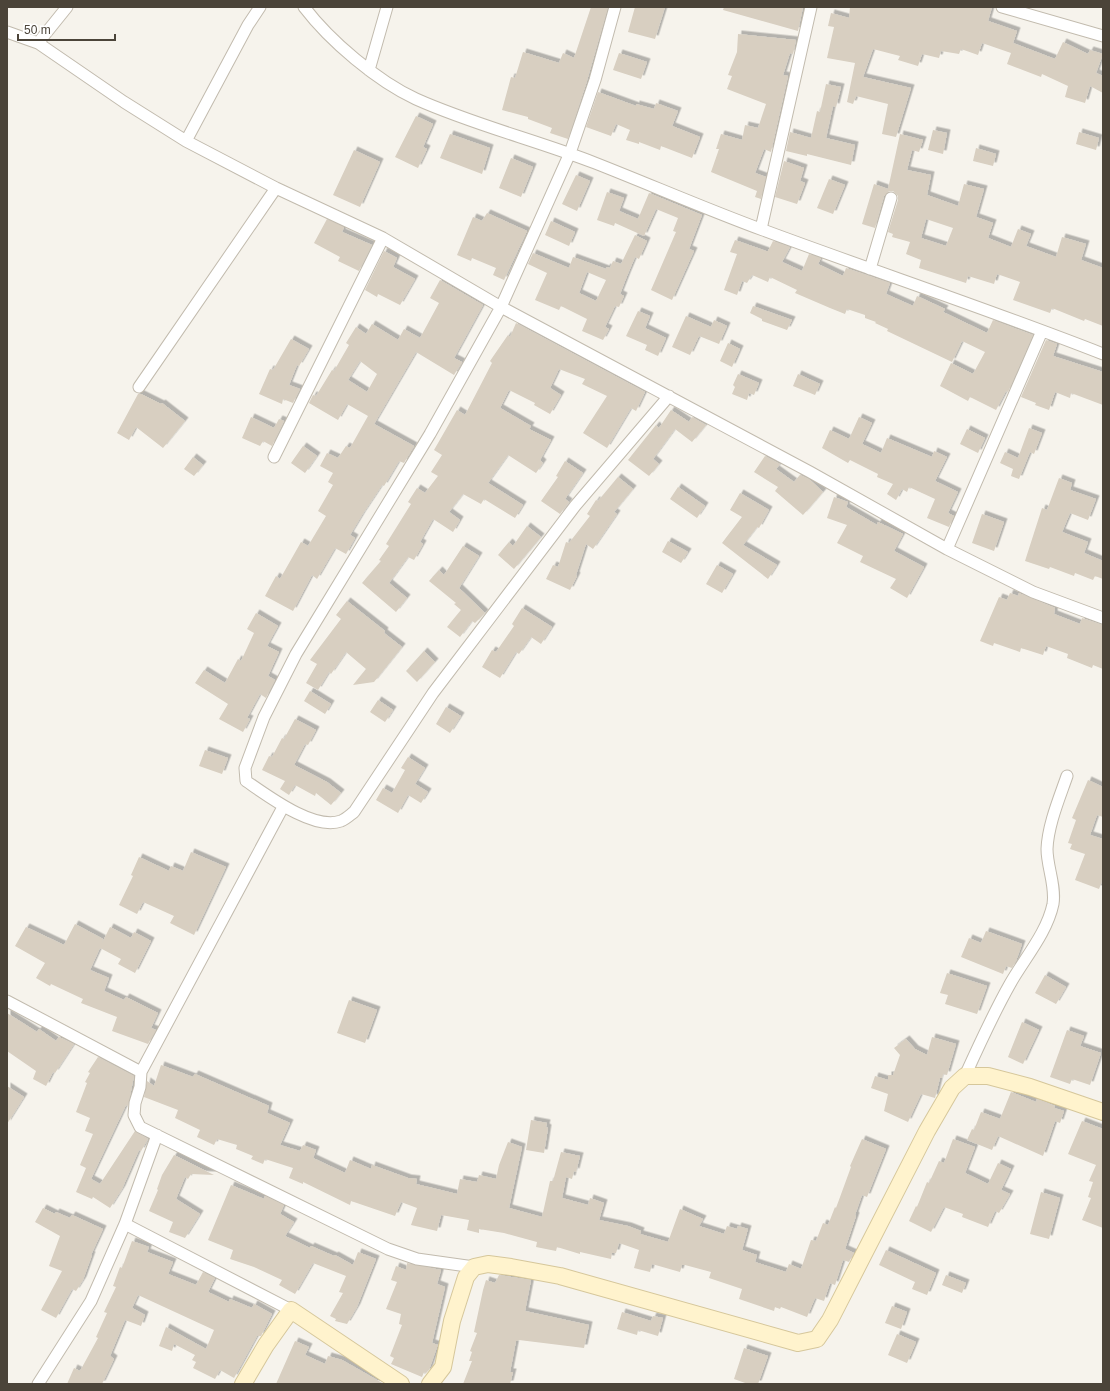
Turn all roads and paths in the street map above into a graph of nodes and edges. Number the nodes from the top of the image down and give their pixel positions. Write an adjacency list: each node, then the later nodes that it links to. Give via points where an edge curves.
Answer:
1 (68, 7): 10 (street)
2 (260, 7): 12 (street)
3 (304, 7): 11 (street, via 315,21)
4 (387, 7): 11 (street)
5 (615, 7): 13 (street, via 595,80)
6 (811, 7): 16 (street)
7 (1002, 7): 9 (street)
8 (7, 32): 10 (street)
9 (1103, 36)
10 (38, 43): 12 (street)
11 (369, 70): 13 (street, via 414,98)
12 (186, 141): 14 (street)
13 (570, 153): 16 (street); 19 (street)
14 (276, 188): 17 (street); 22 (street)
15 (891, 198): 18 (street)
16 (761, 229): 18 (street)
17 (383, 238): 19 (street); 24 (street)
18 (870, 269): 20 (street)
19 (501, 307): 23 (street); 28 (street, via 430,434 296,654 264,718 245,768 246,782)
20 (1042, 331): 21 (street); 25 (street)
21 (1103, 354)
22 (139, 387)
23 (669, 396): 25 (street); 28 (street, via 575,506 433,693 354,812 341,821 318,822)
24 (274, 457)
25 (947, 549): 26 (street, via 1033,592)
26 (1103, 618)
27 (1066, 776): 31 (street, via 1053,818 1047,850 1053,903 1043,929 1010,984)
28 (283, 807): 30 (street)
29 (7, 1001): 30 (street)
30 (141, 1072): 33 (street, via 134,1115 140,1127)
31 (965, 1076): 32 (street, via 988,1076 1030,1087); 35 (street, via 952,1088 927,1131 830,1320 817,1339 798,1343 560,1276 488,1264)
32 (1103, 1112)
33 (157, 1135): 34 (street); 35 (street, via 388,1249 417,1259)
34 (125, 1224): 36 (street); 37 (street, via 91,1300)
35 (474, 1267): 40 (street, via 466,1277 452,1321 443,1367)
36 (291, 1310): 38 (street); 39 (street)
37 (38, 1384)
38 (243, 1384)
39 (401, 1384)
40 (430, 1384)

